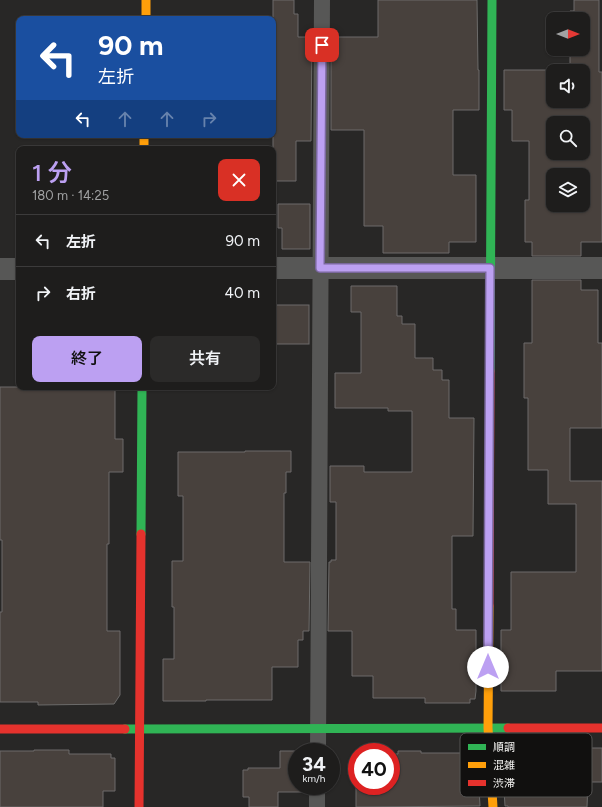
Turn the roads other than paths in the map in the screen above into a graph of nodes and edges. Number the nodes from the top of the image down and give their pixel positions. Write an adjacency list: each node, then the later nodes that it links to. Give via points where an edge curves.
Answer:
1 (146, 0): 4 (street)
2 (322, 0): 6 (lane)
3 (492, 0): 7 (street)
4 (146, 16)
5 (276, 268): 6 (street)
6 (320, 268): 7 (street); 13 (lane)
7 (490, 268): 8 (street); 14 (street)
8 (602, 268)
9 (0, 269): 10 (street)
10 (16, 269)
11 (142, 390): 12 (street)
12 (139, 728): 13 (street); 16 (street); 21 (street)
13 (318, 728): 14 (street); 18 (lane)
14 (488, 728): 15 (street); 17 (street)
15 (602, 728)
16 (0, 729)
17 (488, 733)
18 (318, 743)
19 (317, 795): 22 (lane)
20 (492, 797): 23 (street)
21 (139, 807)
22 (317, 807)
23 (493, 807)

